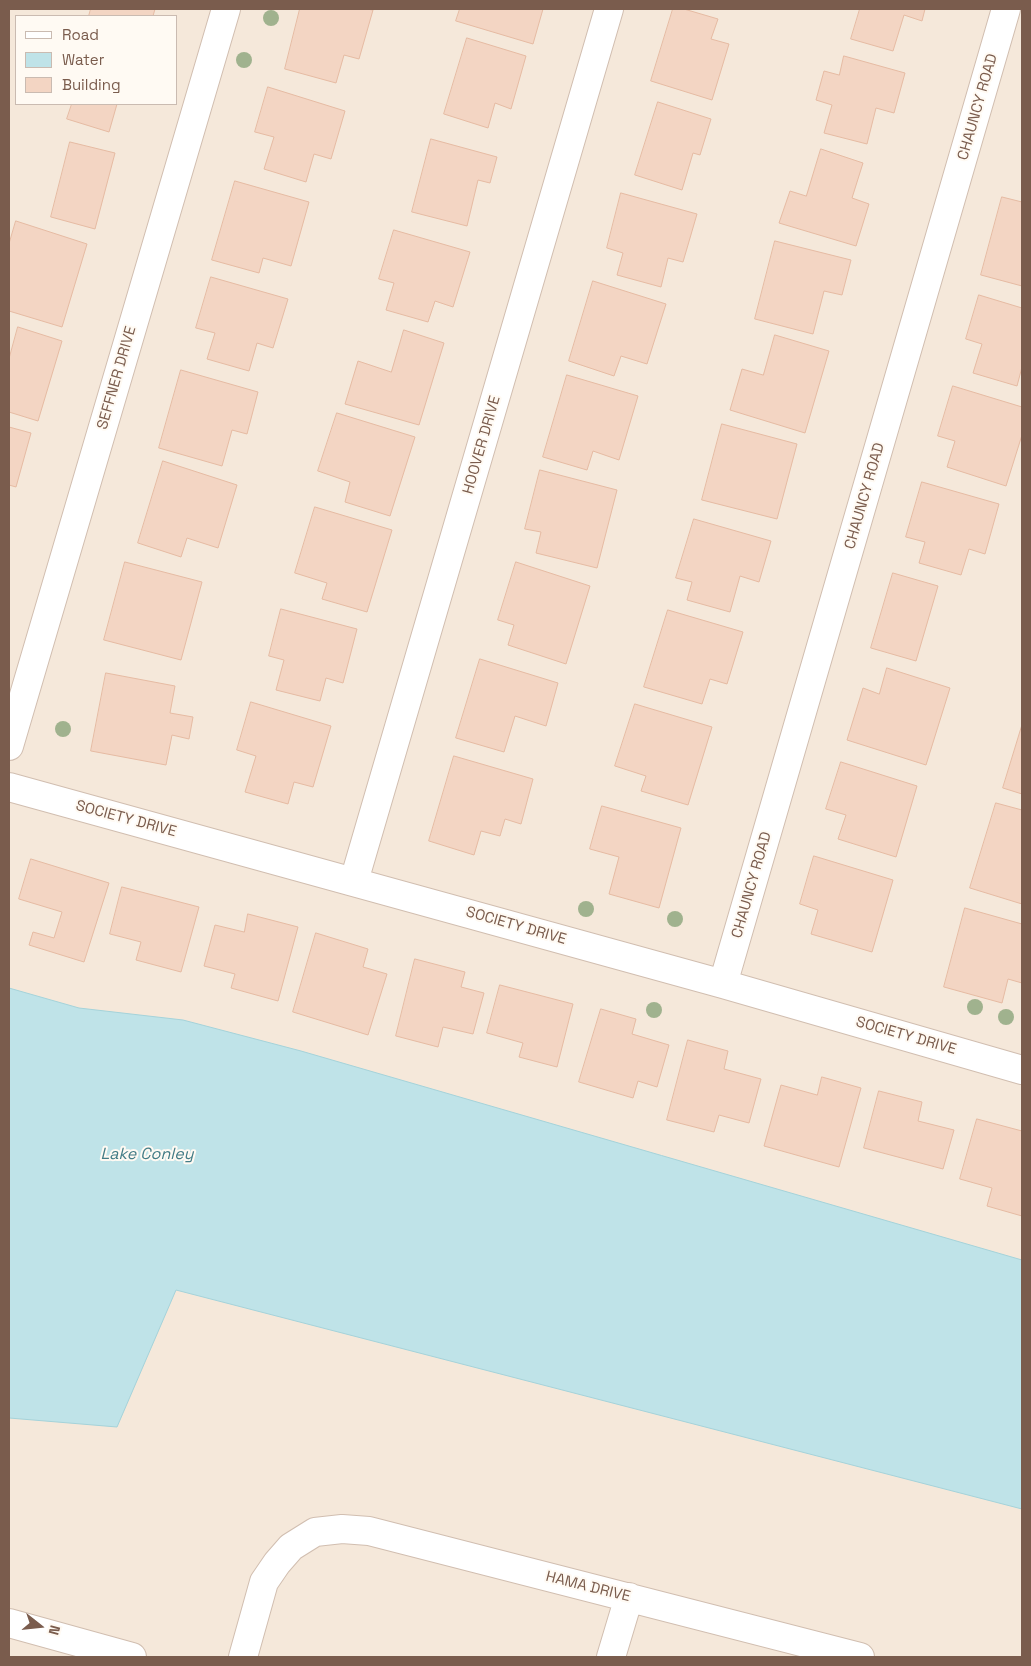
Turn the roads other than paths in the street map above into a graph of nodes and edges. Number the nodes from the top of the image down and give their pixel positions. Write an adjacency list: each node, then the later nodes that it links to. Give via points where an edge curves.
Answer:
1 (226, 9): 4 (street, SEFFNER DRIVE)
2 (609, 9): 6 (street, HOOVER DRIVE)
3 (1006, 9): 7 (street, CHAUNCY ROAD)
4 (9, 746)
5 (9, 787): 6 (street, SOCIETY DRIVE)
6 (354, 882): 7 (street, SOCIETY DRIVE)
7 (723, 984): 8 (street, SOCIETY DRIVE)
8 (1022, 1070)
9 (629, 1597): 12 (street, HAMA DRIVE, via 369,1531 315,1532 291,1547 264,1582); 13 (street); 14 (street, HAMA DRIVE)
10 (9, 1623): 11 (street)
11 (132, 1657)
12 (243, 1657)
13 (611, 1657)
14 (860, 1657)

